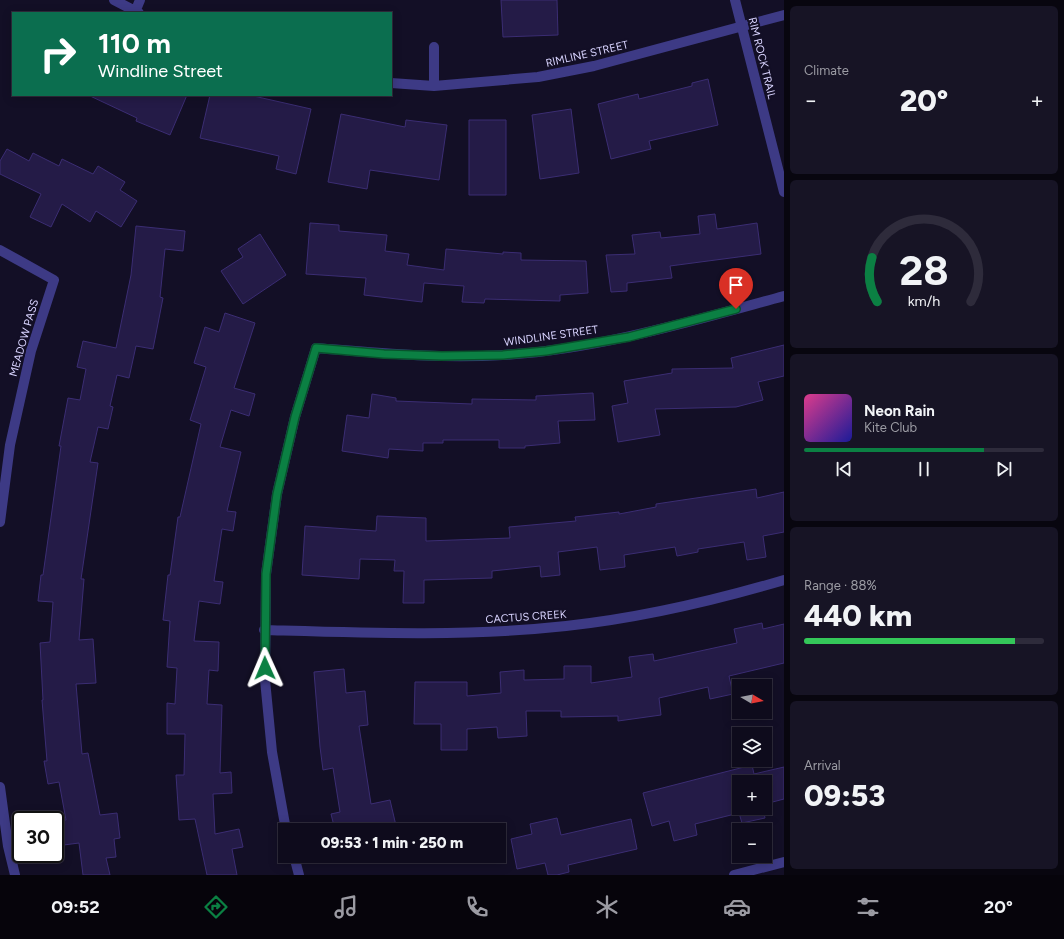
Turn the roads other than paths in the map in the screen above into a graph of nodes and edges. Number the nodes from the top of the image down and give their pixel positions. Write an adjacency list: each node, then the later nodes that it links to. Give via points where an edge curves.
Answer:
1 (114, 0): 4 (street)
2 (140, 0): 4 (street)
3 (735, 0): 6 (street, RIM ROCK TRAIL)
4 (137, 12)
5 (784, 15): 6 (street, RIMLINE STREET)
6 (742, 26): 9 (street, RIMLINE STREET, via 594,66 538,77); 10 (street, RIM ROCK TRAIL)
7 (434, 47): 9 (street)
8 (392, 83): 9 (street, RIMLINE STREET)
9 (434, 86)
10 (784, 192)
11 (0, 250): 13 (street, MEADOW PASS, via 54,280 31,351 10,445)
12 (784, 296): 15 (street, WINDLINE STREET, via 629,337 546,351 442,356 316,348 295,417 277,494 266,574)
13 (0, 522)
14 (784, 580): 15 (street, CACTUS CREEK, via 644,615 567,626 500,632 397,634)
15 (264, 630): 17 (street, via 265,680 272,752)
16 (0, 787): 20 (street, via 8,846)
17 (285, 823)
18 (784, 862): 22 (street)
19 (296, 863): 21 (street)
20 (15, 875)
21 (299, 875)
22 (734, 875)

